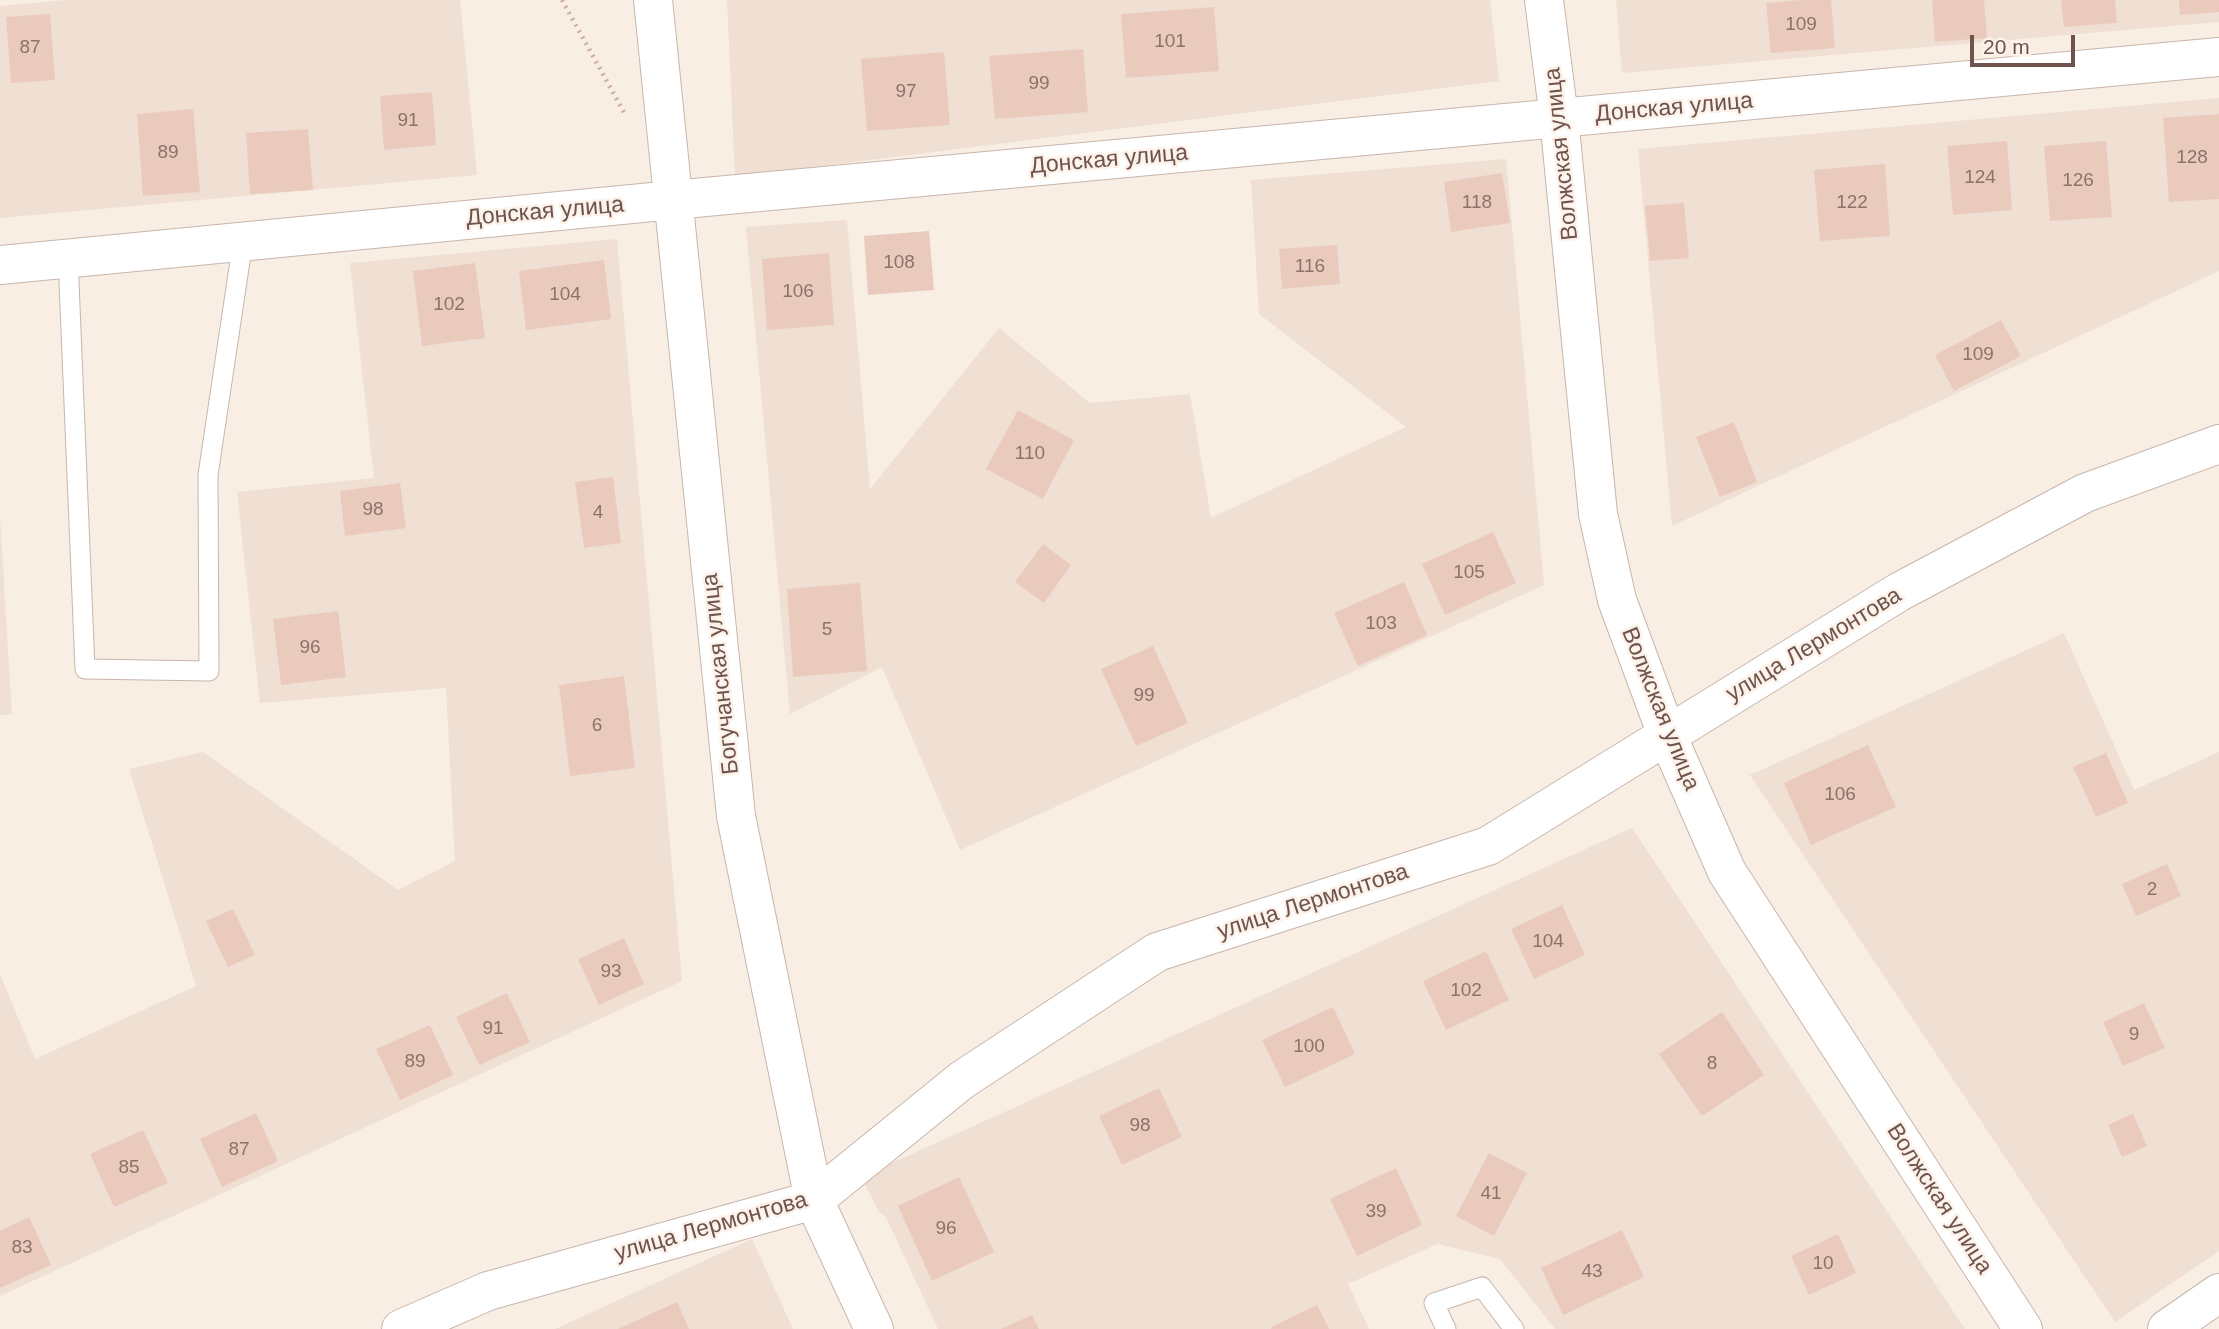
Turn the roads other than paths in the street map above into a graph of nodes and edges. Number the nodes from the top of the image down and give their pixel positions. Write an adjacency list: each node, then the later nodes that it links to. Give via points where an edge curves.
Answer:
1 (653, 0): 5 (street, Богучанская улица)
2 (1545, 0): 4 (street, Волжская улица)
3 (2219, 57): 4 (street, Донская улица)
4 (1559, 118): 5 (street, Донская улица); 10 (street, Волжская улица, via 1598,514 1617,600)
5 (673, 200): 6 (street, Донская улица); 11 (street, Богучанская улица, via 736,816)
6 (243, 241): 7 (street, Донская улица); 7 (lane, via 208,475 209,671 85,669)
7 (68, 258): 8 (street, Донская улица)
8 (0, 265)
9 (2219, 444): 10 (street, улица Лермонтова, via 2085,493 1899,592)
10 (1667, 735): 11 (street, улица Лермонтова, via 1488,846 1157,952 962,1080); 17 (street, Волжская улица, via 1727,872)
11 (814, 1200): 13 (street, улица Лермонтова, via 488,1292); 14 (street, Богучанская улица)
12 (2219, 1293): 18 (street)
13 (401, 1329)
14 (874, 1329)
15 (1447, 1329): 16 (lane, via 1434,1303 1482,1287)
16 (1514, 1329)
17 (2024, 1329)
18 (2167, 1329)

